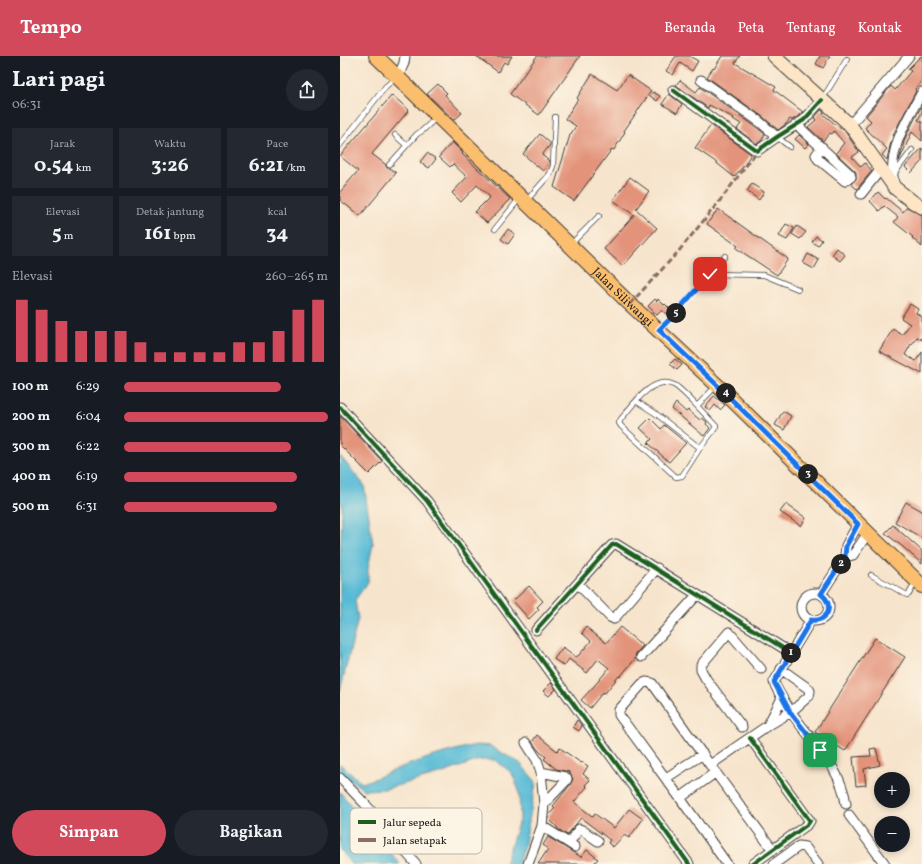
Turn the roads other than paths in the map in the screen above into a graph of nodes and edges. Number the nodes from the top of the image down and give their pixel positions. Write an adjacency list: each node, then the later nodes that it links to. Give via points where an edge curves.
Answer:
1 (376, 56): 6 (main road, Jalan Siliwangi)
2 (405, 56): 6 (street)
3 (774, 56): 10 (main road)
4 (909, 56): 14 (street)
5 (847, 59): 10 (lane)
6 (398, 76): 11 (main road, Jalan Siliwangi); 17 (lane, via 386,86)
7 (702, 80): 16 (street)
8 (673, 90): 16 (street, via 757,151)
9 (922, 92): 23 (street, via 897,141)
10 (822, 100): 13 (street); 14 (main road)
11 (438, 116): 18 (lane); 25 (main road, Jalan Siliwangi)
12 (555, 117): 25 (lane, via 553,166 550,174)
13 (797, 125): 16 (street); 20 (street)
14 (850, 125): 23 (main road)
15 (395, 135): 18 (lane)
16 (777, 137): 19 (lane)
17 (340, 145)
18 (406, 145): 22 (lane)
19 (790, 147)
20 (822, 147)
21 (912, 150): 23 (lane)
22 (389, 164)
23 (889, 178): 24 (street); 26 (main road, via 913,202)
24 (861, 194)
25 (524, 199): 28 (lane); 29 (main road, Jalan Siliwangi)
26 (922, 207)
27 (599, 216): 29 (lane)
28 (495, 229)
29 (570, 245): 33 (main road, Jalan Siliwangi)
30 (725, 256): 31 (lane)
31 (710, 274): 32 (lane, via 764,274); 33 (lane)
32 (798, 289)
33 (659, 330): 34 (main road, Jalan Siliwangi)
34 (717, 385): 36 (lane); 39 (main road, Jalan Siliwangi)
35 (636, 401): 36 (lane, via 647,389 665,383 674,384); 38 (lane); 38 (lane, via 619,423 676,477 682,476)
36 (697, 406): 38 (lane, via 716,426)
37 (340, 407): 77 (street, via 427,501)
38 (700, 448)
39 (863, 529): 40 (street, via 846,546); 40 (street, via 853,555); 44 (main road, Jalan Siliwangi)
40 (845, 557): 45 (street)
41 (657, 568): 43 (street, via 616,544 612,545); 43 (street, via 614,619); 46 (street)
42 (872, 575): 44 (lane, via 907,595)
43 (578, 584): 49 (street)
44 (919, 584)
45 (821, 594): 48 (street, via 828,601 829,610 818,621); 48 (street, via 809,594 802,600 802,612)
46 (696, 595): 47 (street); 52 (street)
47 (739, 620): 50 (street); 51 (street)
48 (811, 620): 51 (street)
49 (536, 630)
50 (730, 632): 53 (street); 58 (street, via 704,661 701,670)
51 (791, 653): 54 (street)
52 (641, 656)
53 (761, 669)
54 (781, 670): 55 (street, via 774,682); 56 (street, via 810,691 809,696)
55 (782, 698): 56 (street); 57 (street)
56 (790, 712): 57 (street); 68 (street, via 840,781)
57 (767, 726): 59 (street)
58 (742, 728)
59 (750, 738): 62 (street); 73 (street, via 810,821)
60 (526, 743): 63 (street)
61 (703, 754): 62 (street); 65 (street); 65 (street, via 652,682 642,684 618,713)
62 (713, 769): 66 (street); 73 (street)
63 (541, 772): 67 (street); 67 (street, via 566,779)
64 (340, 778): 69 (street)
65 (666, 778): 66 (street)
66 (680, 798): 78 (street)
67 (544, 804): 71 (street)
68 (846, 804)
69 (369, 808)
70 (849, 814): 82 (street)
71 (542, 826): 72 (street, via 572,845 579,829); 76 (street)
72 (598, 841)
73 (773, 850): 79 (street)
74 (408, 854): 75 (street)
75 (416, 864)
76 (528, 864)
77 (689, 864)
78 (727, 864)
79 (753, 864)
80 (774, 864): 81 (street, via 799,846 805,847)
81 (818, 864)
82 (885, 864)

